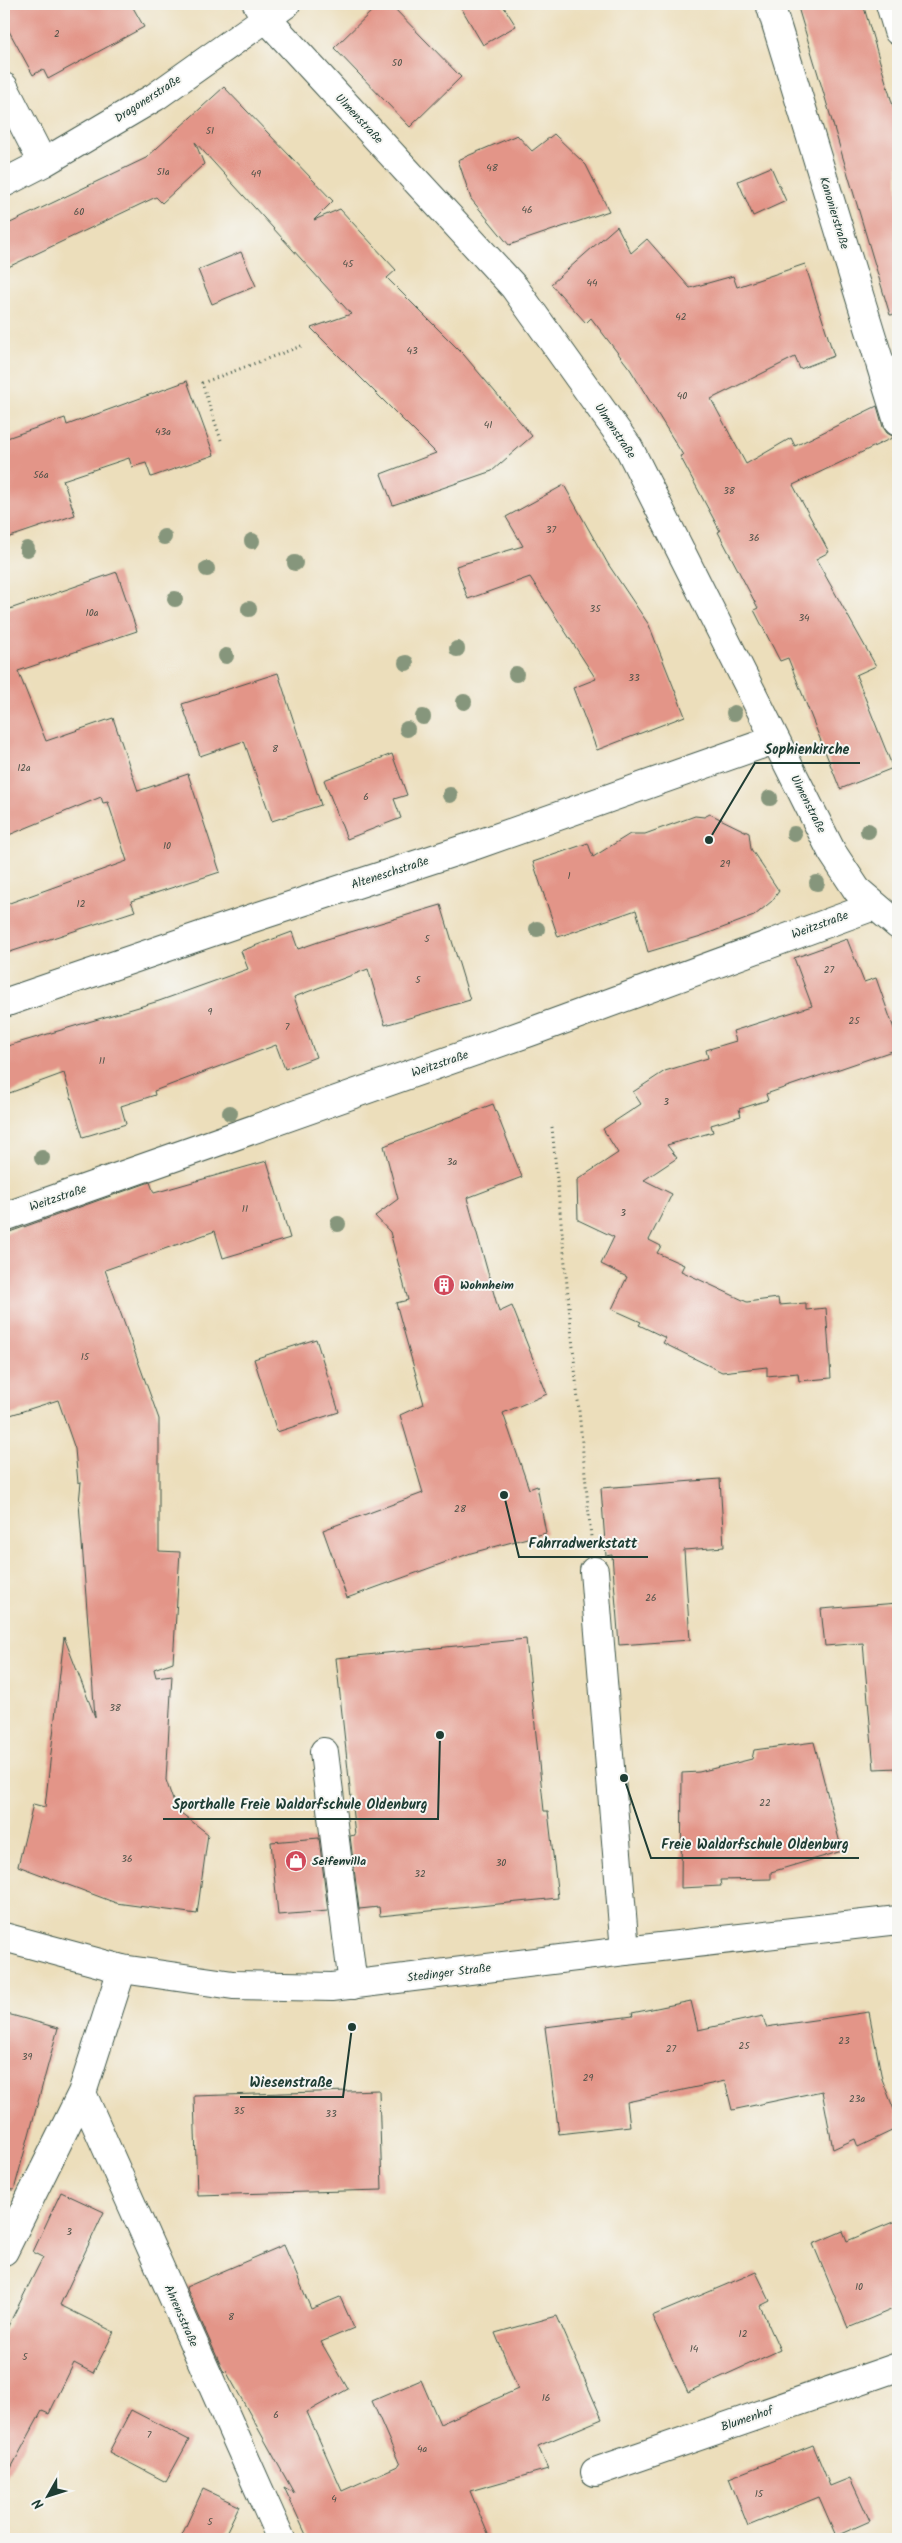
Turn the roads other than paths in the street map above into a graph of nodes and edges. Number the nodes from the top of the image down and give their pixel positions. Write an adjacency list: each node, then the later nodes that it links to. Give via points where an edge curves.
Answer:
1 (770, 4): 8 (street, Kanonierstraße)
2 (890, 4): 4 (street)
3 (269, 8): 6 (street, Dragonerstraße, via 155,97); 9 (street, Ulmenstraße, via 514,288 629,448)
4 (898, 31)
5 (4, 87): 6 (street)
6 (43, 163): 7 (street, Dragonerstraße)
7 (4, 183)
8 (898, 422)
9 (774, 740): 10 (street, Ulmenstraße, via 832,852 857,890); 12 (street, Alteneschstraße, via 473,846)
10 (874, 906): 11 (street, Ulmenstraße); 13 (street, Weitzstraße, via 530,1032)
11 (898, 926)
12 (4, 1003)
13 (4, 1217)
14 (594, 1571): 18 (street)
15 (324, 1752): 20 (street)
16 (898, 1920): 18 (street, Stedinger Straße)
17 (4, 1937): 19 (street, Stedinger Straße)
18 (625, 1950): 20 (street, Stedinger Straße)
19 (122, 1969): 20 (street, Stedinger Straße, via 233,1985); 21 (street)
20 (353, 1985)
21 (82, 2093): 22 (street); 25 (street, Ahrensstraße)
22 (4, 2251)
23 (898, 2367): 24 (street, Blumenhof)
24 (595, 2472)
25 (281, 2539)

